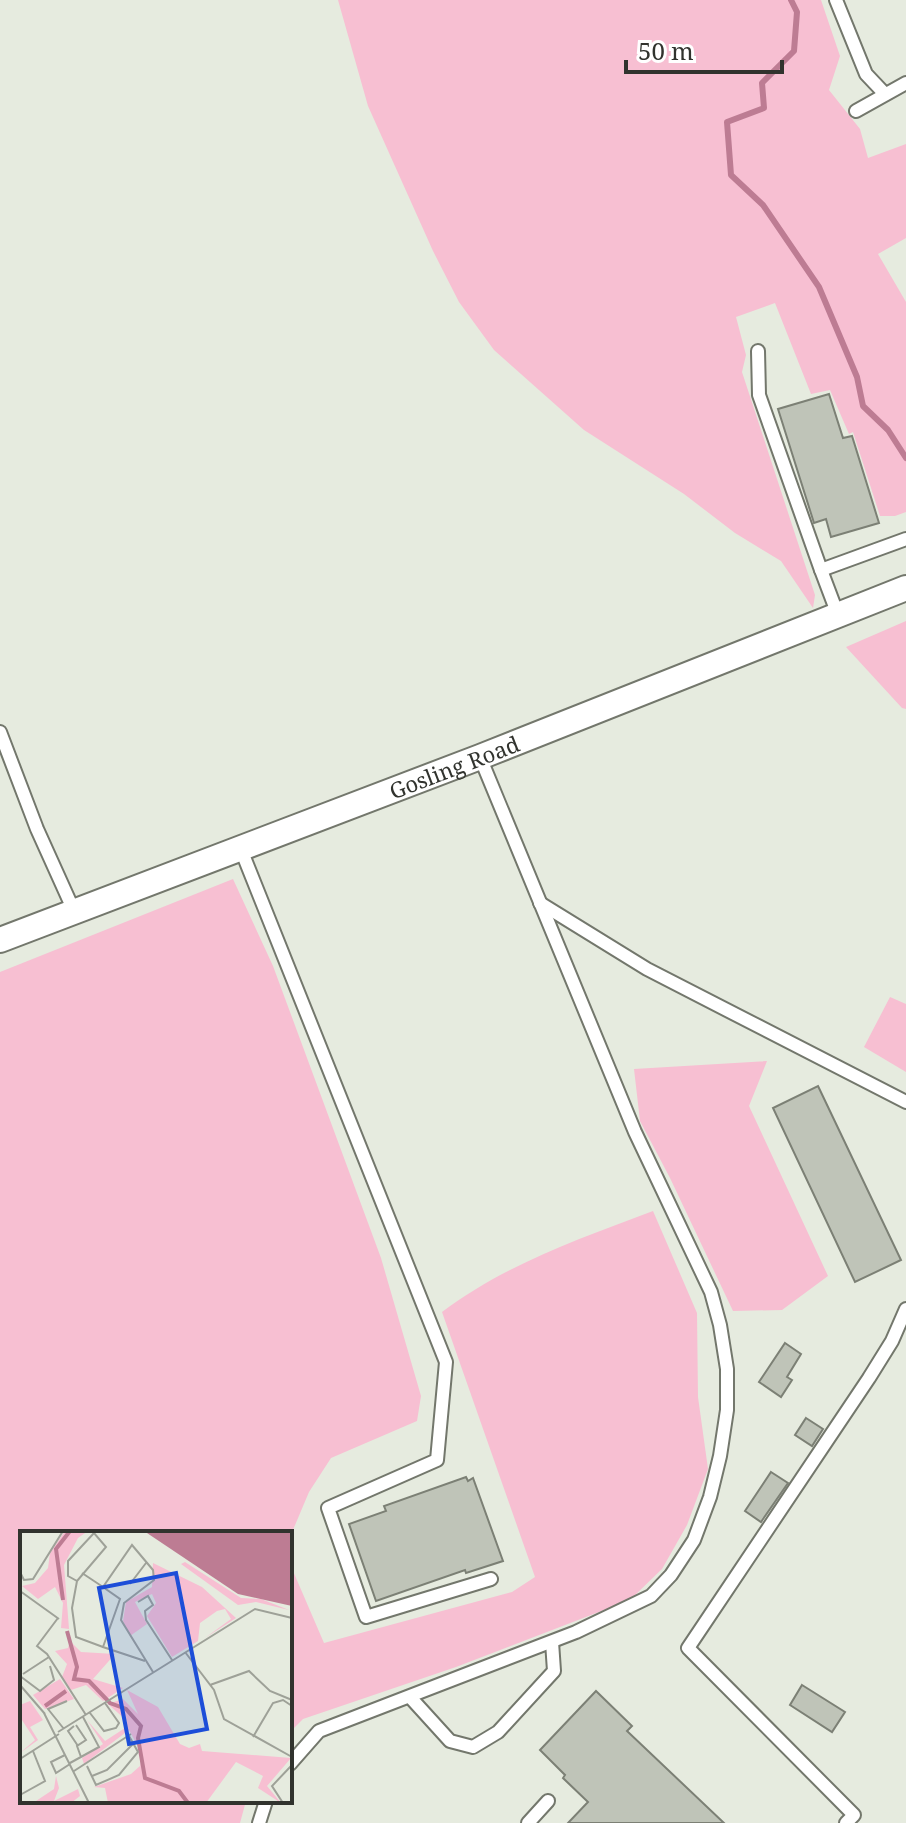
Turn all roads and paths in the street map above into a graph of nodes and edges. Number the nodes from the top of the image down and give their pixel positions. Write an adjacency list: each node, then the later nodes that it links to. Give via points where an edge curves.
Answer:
1 (851, 0): 2 (lane)
2 (838, 4): 4 (lane, via 866,74)
3 (906, 83): 4 (lane)
4 (884, 93): 5 (lane)
5 (856, 111)
6 (758, 351): 8 (lane, via 759,395)
7 (906, 539): 8 (lane)
8 (821, 570): 10 (lane)
9 (906, 588): 10 (street, Gosling Road)
10 (838, 615): 12 (street, Gosling Road)
11 (0, 732): 15 (lane)
12 (480, 757): 13 (street, Gosling Road); 14 (lane)
13 (240, 847): 15 (street, Gosling Road); 19 (lane, via 446,1362 437,1460 328,1508 366,1617)
14 (540, 902): 17 (lane, via 647,969); 20 (lane, via 635,1132 711,1292 727,1369 720,1456 694,1540 651,1596)
15 (74, 911): 16 (street, Gosling Road)
16 (0, 940)
17 (906, 1102)
18 (906, 1309): 25 (lane, via 869,1378 688,1648)
19 (491, 1579)
20 (552, 1642): 21 (lane); 21 (lane, via 554,1671 498,1732 473,1747 450,1741)
21 (410, 1697): 22 (lane, via 319,1731)
22 (292, 1762)
23 (548, 1801): 27 (lane)
24 (265, 1803): 26 (lane)
25 (854, 1820)
26 (259, 1823)
27 (528, 1823)

